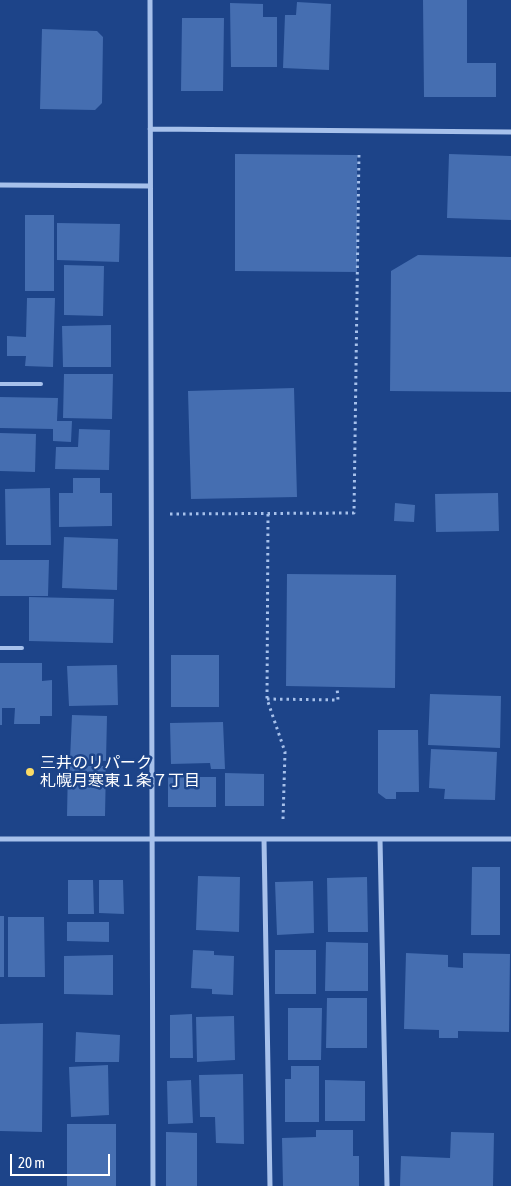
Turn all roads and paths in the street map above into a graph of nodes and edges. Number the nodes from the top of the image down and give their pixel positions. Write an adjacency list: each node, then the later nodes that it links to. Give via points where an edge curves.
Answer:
1 (150, 0): 2 (street)
2 (150, 129): 3 (street); 6 (street)
3 (511, 132)
4 (359, 148): 10 (path, via 354,513)
5 (0, 185): 6 (street)
6 (150, 186): 20 (street)
7 (0, 384): 8 (lane)
8 (41, 384)
9 (167, 514): 10 (path)
10 (268, 514): 14 (path)
11 (0, 648): 12 (lane)
12 (22, 648)
13 (337, 687): 14 (path, via 338,700)
14 (267, 699): 15 (path, via 286,752)
15 (282, 828)
16 (380, 838): 18 (street); 19 (street); 23 (street)
17 (0, 839): 20 (street)
18 (264, 839): 20 (street); 22 (street)
19 (511, 839)
20 (152, 840): 21 (street)
21 (153, 1186)
22 (270, 1186)
23 (387, 1186)

